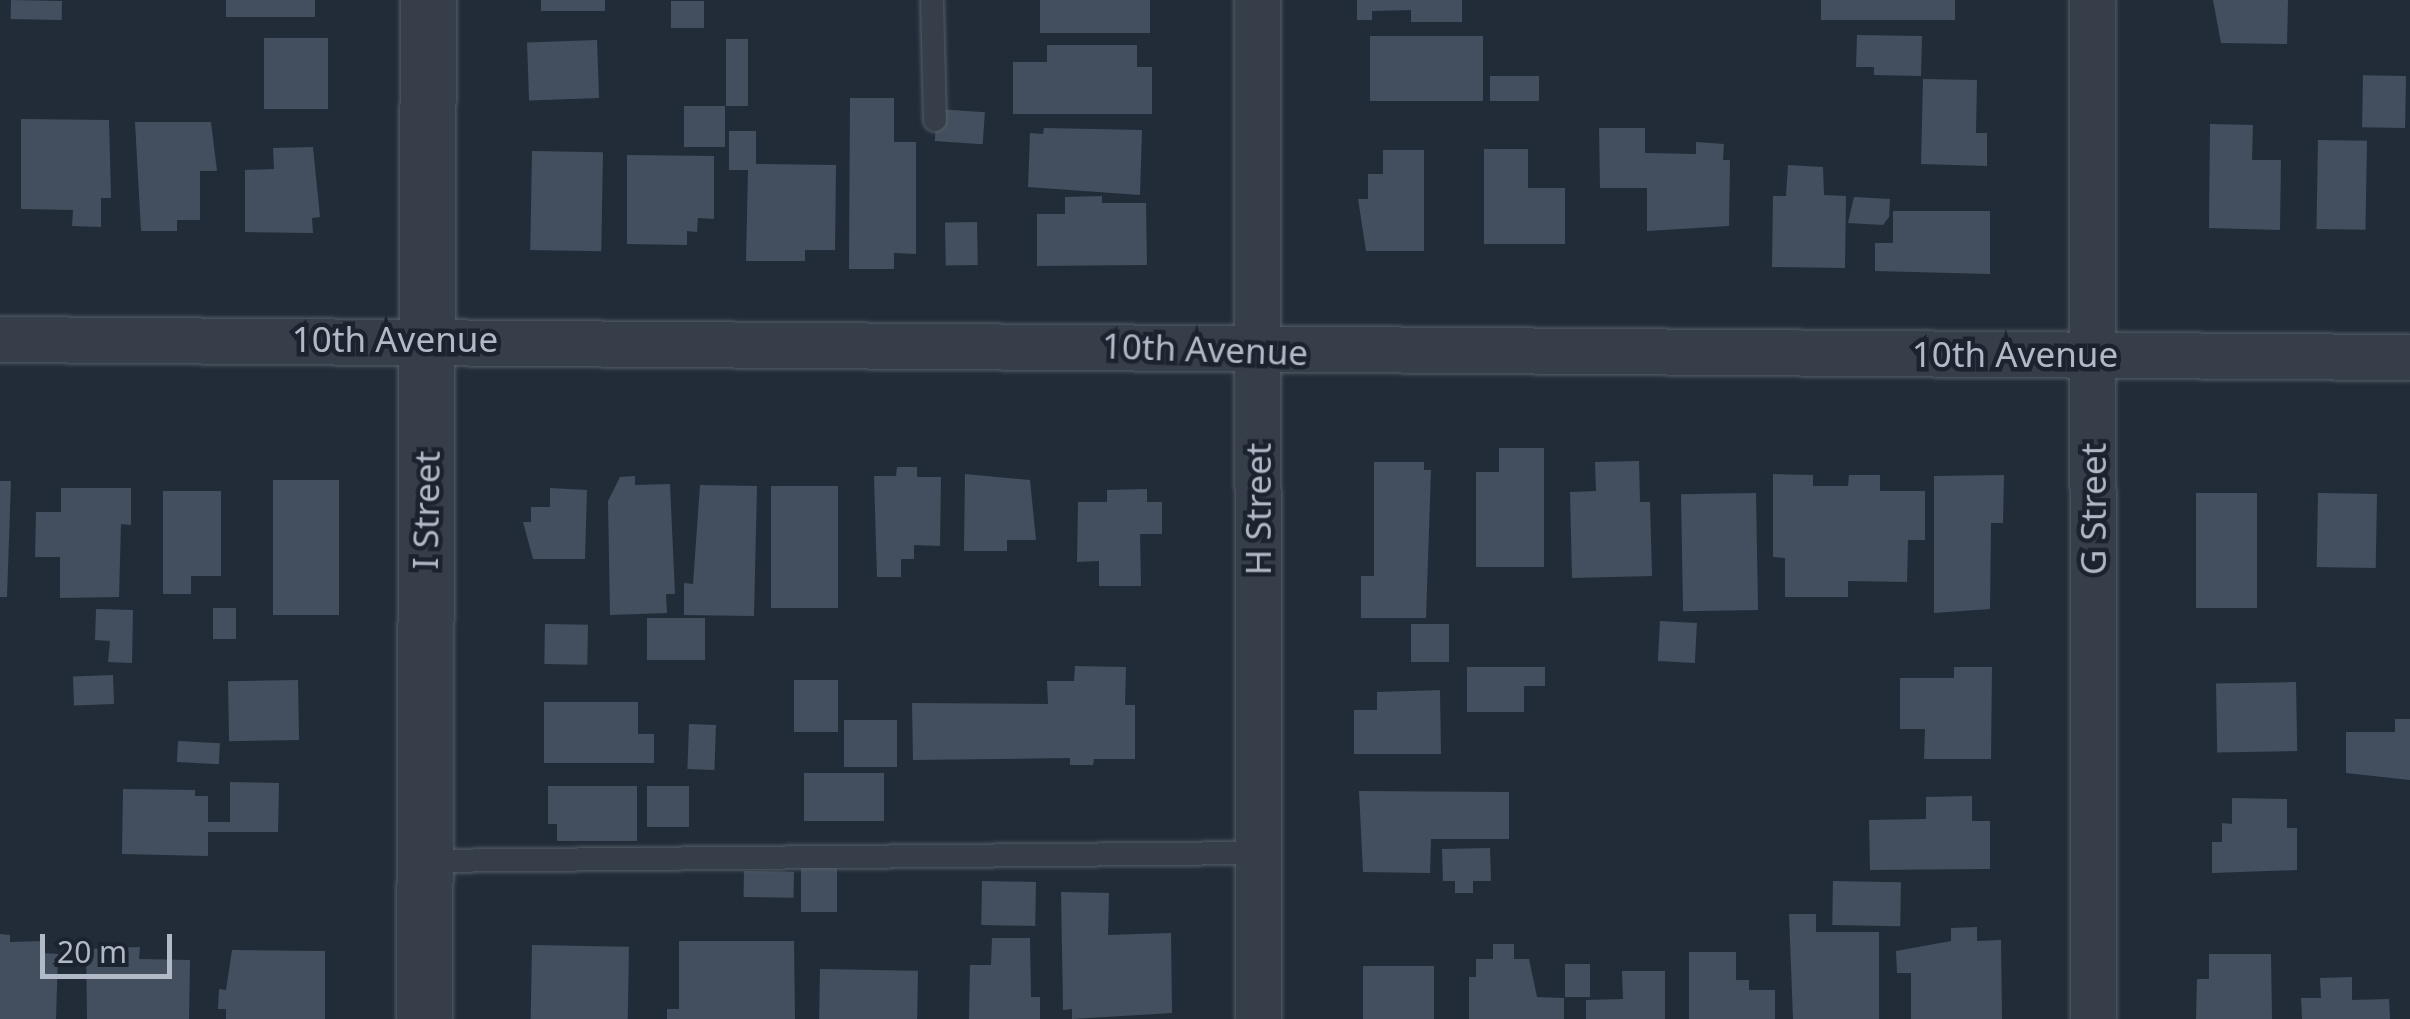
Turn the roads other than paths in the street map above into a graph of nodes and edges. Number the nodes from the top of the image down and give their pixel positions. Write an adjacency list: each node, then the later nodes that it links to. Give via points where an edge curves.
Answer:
1 (428, 0): 7 (street, I Street)
2 (932, 0): 5 (lane)
3 (1257, 0): 8 (street, H Street)
4 (2092, 0): 9 (street, G Street)
5 (935, 120)
6 (0, 339): 7 (street, 10th Avenue)
7 (428, 340): 8 (street, 10th Avenue); 12 (street, I Street)
8 (1258, 349): 9 (street, 10th Avenue); 11 (street, H Street)
9 (2094, 354): 10 (street, 10th Avenue); 15 (street, G Street)
10 (2410, 357)
11 (1258, 853): 12 (lane); 14 (street, H Street)
12 (420, 861): 13 (street, I Street)
13 (424, 1019)
14 (1258, 1019)
15 (2092, 1019)

